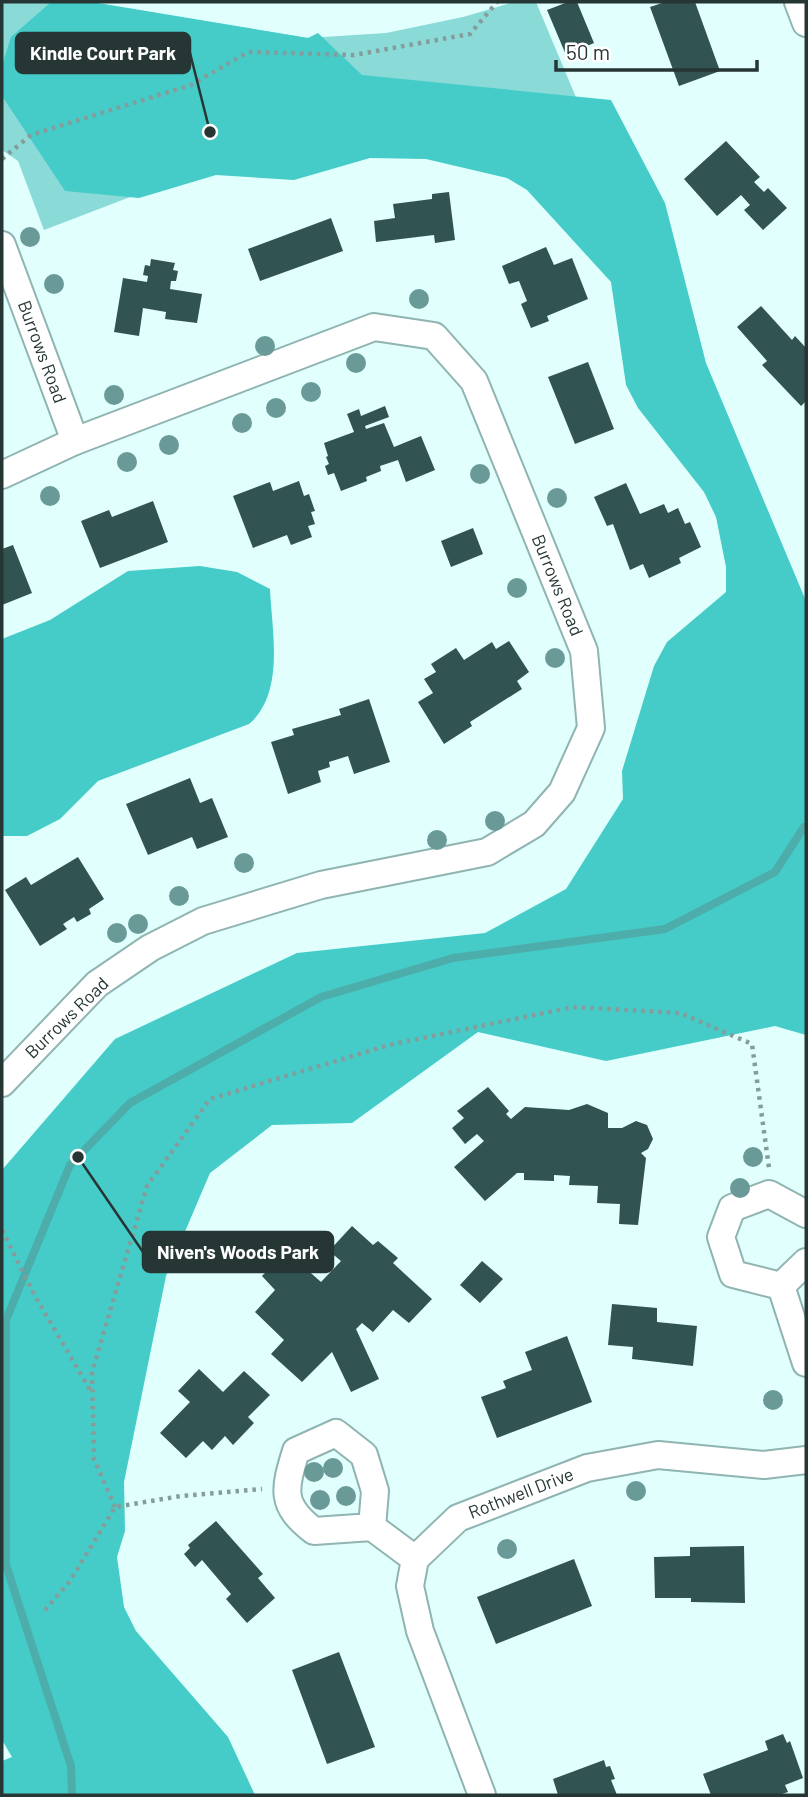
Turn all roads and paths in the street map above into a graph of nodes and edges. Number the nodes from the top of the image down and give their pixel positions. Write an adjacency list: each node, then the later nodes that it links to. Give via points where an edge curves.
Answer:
1 (497, 2): 4 (path, via 470,34 354,55 248,52 191,85 31,135)
2 (798, 2): 3 (street)
3 (806, 23)
4 (2, 159)
5 (2, 245): 6 (street, Burrows Road)
6 (75, 440): 7 (street); 8 (street, Burrows Road, via 374,327 434,336 474,381 579,639 591,728 562,792 534,824 487,852 321,885 203,920 97,984)
7 (2, 475)
8 (2, 1083)
9 (769, 1194): 10 (street); 13 (street, via 732,1208 722,1237 733,1275); 15 (path, via 752,1044 680,1013 573,1007 389,1045 210,1099 146,1186 92,1372)
10 (806, 1214)
11 (2, 1230): 15 (path)
12 (806, 1262): 13 (street)
13 (781, 1286): 14 (street)
14 (806, 1363)
15 (91, 1391): 18 (path, via 94,1459)
16 (806, 1460): 20 (street, Rothwell Drive, via 764,1465 658,1455 587,1468 458,1518)
17 (285, 1486): 18 (path); 19 (street, via 293,1515 314,1531); 19 (street, via 296,1451 335,1433 365,1455 374,1491)
18 (115, 1507): 21 (path, via 70,1581)
19 (372, 1527): 20 (street)
20 (415, 1559): 22 (street, via 410,1586 420,1631)
21 (45, 1610)
22 (482, 1795)

